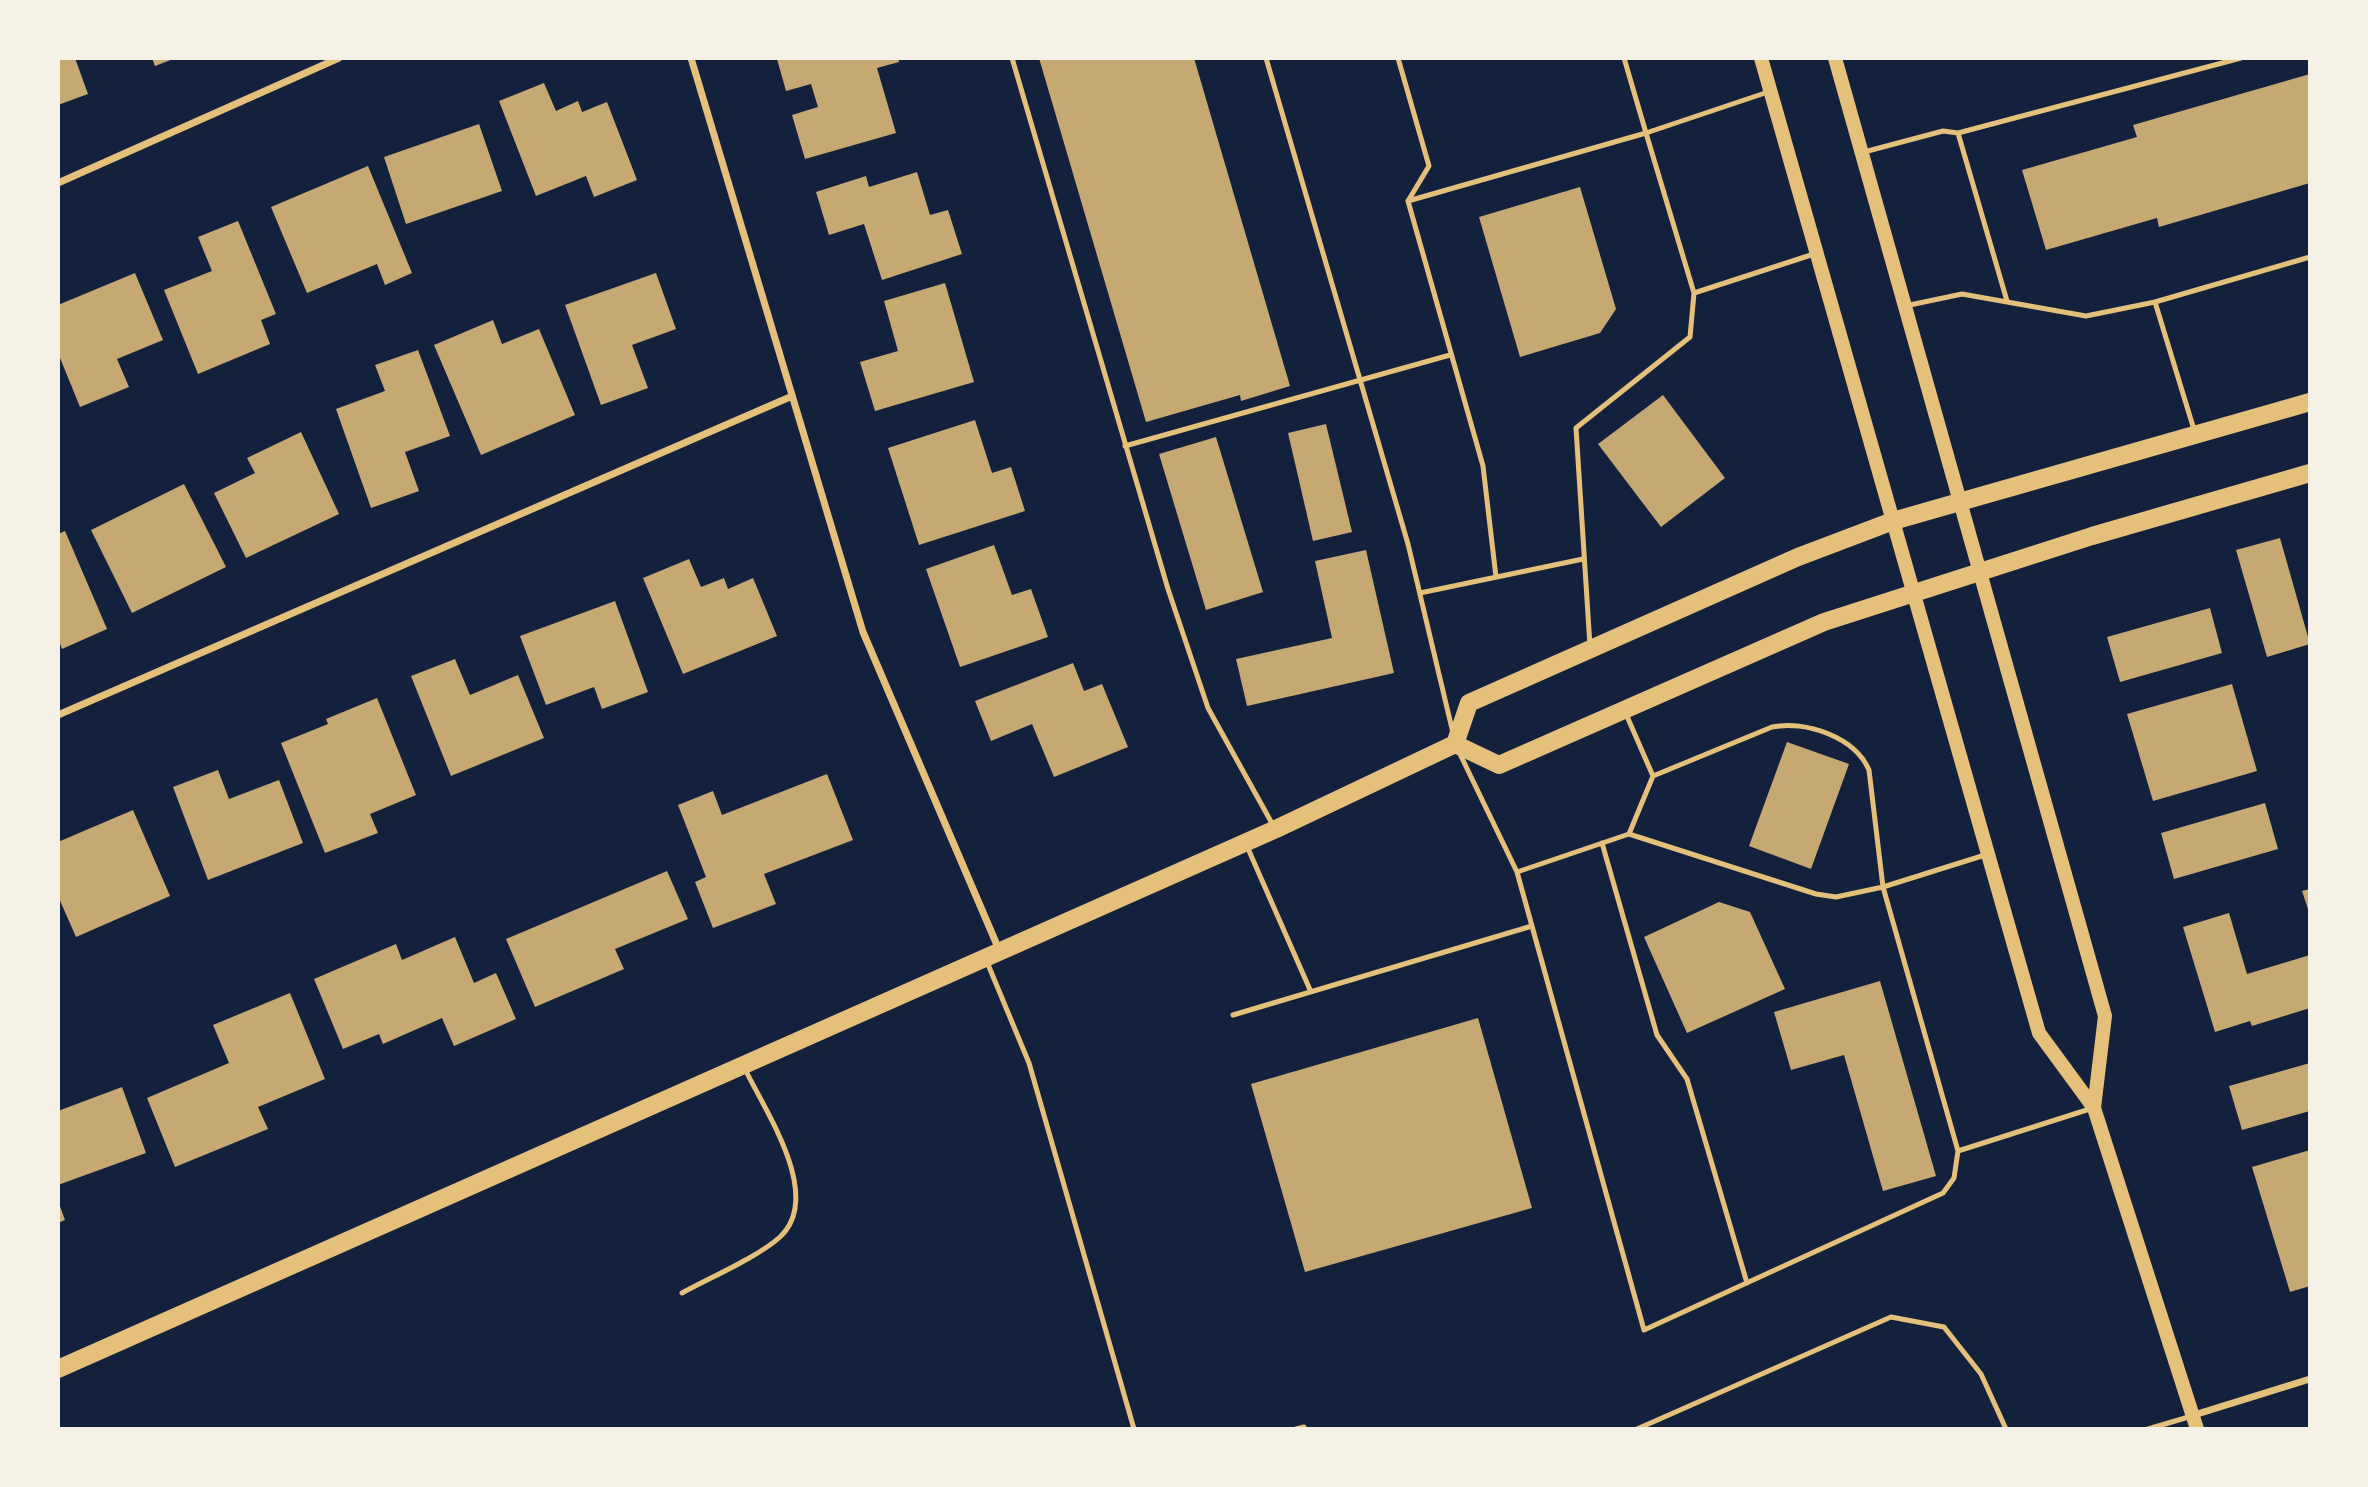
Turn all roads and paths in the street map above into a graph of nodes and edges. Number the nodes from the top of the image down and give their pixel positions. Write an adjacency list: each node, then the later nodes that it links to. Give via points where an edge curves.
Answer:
1 (340, 58): 14 (street)
2 (691, 58): 24 (street)
3 (1012, 58): 27 (lane)
4 (1266, 58): 23 (lane)
5 (1398, 58): 15 (lane, via 1429,166)
6 (1624, 58): 11 (lane)
7 (1761, 58): 10 (main road)
8 (1835, 58): 13 (main road)
9 (2241, 58): 12 (lane)
10 (1771, 90): 11 (lane); 16 (main road)
11 (1646, 133): 15 (lane); 18 (lane)
12 (1958, 133): 13 (lane, via 1943,131); 19 (lane)
13 (1861, 152): 21 (main road)
14 (58, 183)
15 (1408, 201): 22 (lane)
16 (1816, 253): 18 (lane); 30 (main road)
17 (2310, 257): 20 (lane)
18 (1693, 293): 31 (lane, via 1690,337 1576,428)
19 (2007, 301): 20 (lane, via 2086,316); 21 (lane, via 1962,294)
20 (2154, 302): 26 (lane)
21 (1905, 306): 29 (main road)
22 (1450, 355): 23 (lane); 33 (lane, via 1483,466)
23 (1362, 381): 27 (lane); 35 (lane)
24 (790, 397): 38 (street); 49 (street, via 863,632)
25 (2310, 402): 26 (main road)
26 (2196, 434): 29 (main road)
27 (1125, 446): 41 (lane, via 1208,708)
28 (2310, 473): 32 (main road)
29 (1960, 502): 30 (main road); 32 (main road)
30 (1893, 521): 34 (main road); 36 (main road, via 1798,557)
31 (1583, 559): 33 (lane); 36 (lane)
32 (1979, 571): 34 (main road); 53 (main road, via 2105,1016)
33 (1496, 577): 35 (lane)
34 (1913, 591): 37 (main road, via 1824,622); 45 (main road)
35 (1420, 593): 39 (lane)
36 (1590, 650): 39 (main road, via 1469,703)
37 (1625, 711): 39 (main road, via 1499,765); 40 (lane)
38 (58, 715)
39 (1455, 744): 41 (main road); 46 (lane)
40 (1653, 776): 42 (lane); 47 (lane, via 1788,723 1807,726 1851,746 1863,755 1868,770)
41 (1276, 829): 43 (main road)
42 (1629, 834): 44 (lane); 47 (lane, via 1816,894 1836,897)
43 (1246, 843): 49 (main road); 50 (lane)
44 (1602, 843): 46 (lane); 55 (lane, via 1657,1035 1687,1079)
45 (1988, 854): 47 (lane); 53 (main road, via 2039,1033)
46 (1517, 873): 48 (lane)
47 (1883, 887): 54 (lane)
48 (1532, 926): 50 (lane); 55 (lane, via 1644,1330)
49 (993, 956): 52 (main road); 61 (lane, via 1029,1063)
50 (1311, 992): 51 (lane)
51 (1233, 1015)
52 (744, 1066): 56 (lane, via 793,1170 796,1208 780,1237); 57 (main road)
53 (2094, 1108): 54 (lane); 59 (main road)
54 (1958, 1151): 55 (lane, via 1954,1178 1943,1193)
55 (1747, 1283)
56 (681, 1293)
57 (58, 1368)
58 (2310, 1379): 59 (street)
59 (2195, 1422): 65 (lane)
60 (1304, 1427): 62 (lane)
61 (1134, 1429)
62 (1296, 1429)
63 (1637, 1429): 64 (lane, via 1891,1317 1944,1327 1981,1374)
64 (2006, 1429)
65 (2148, 1429)

